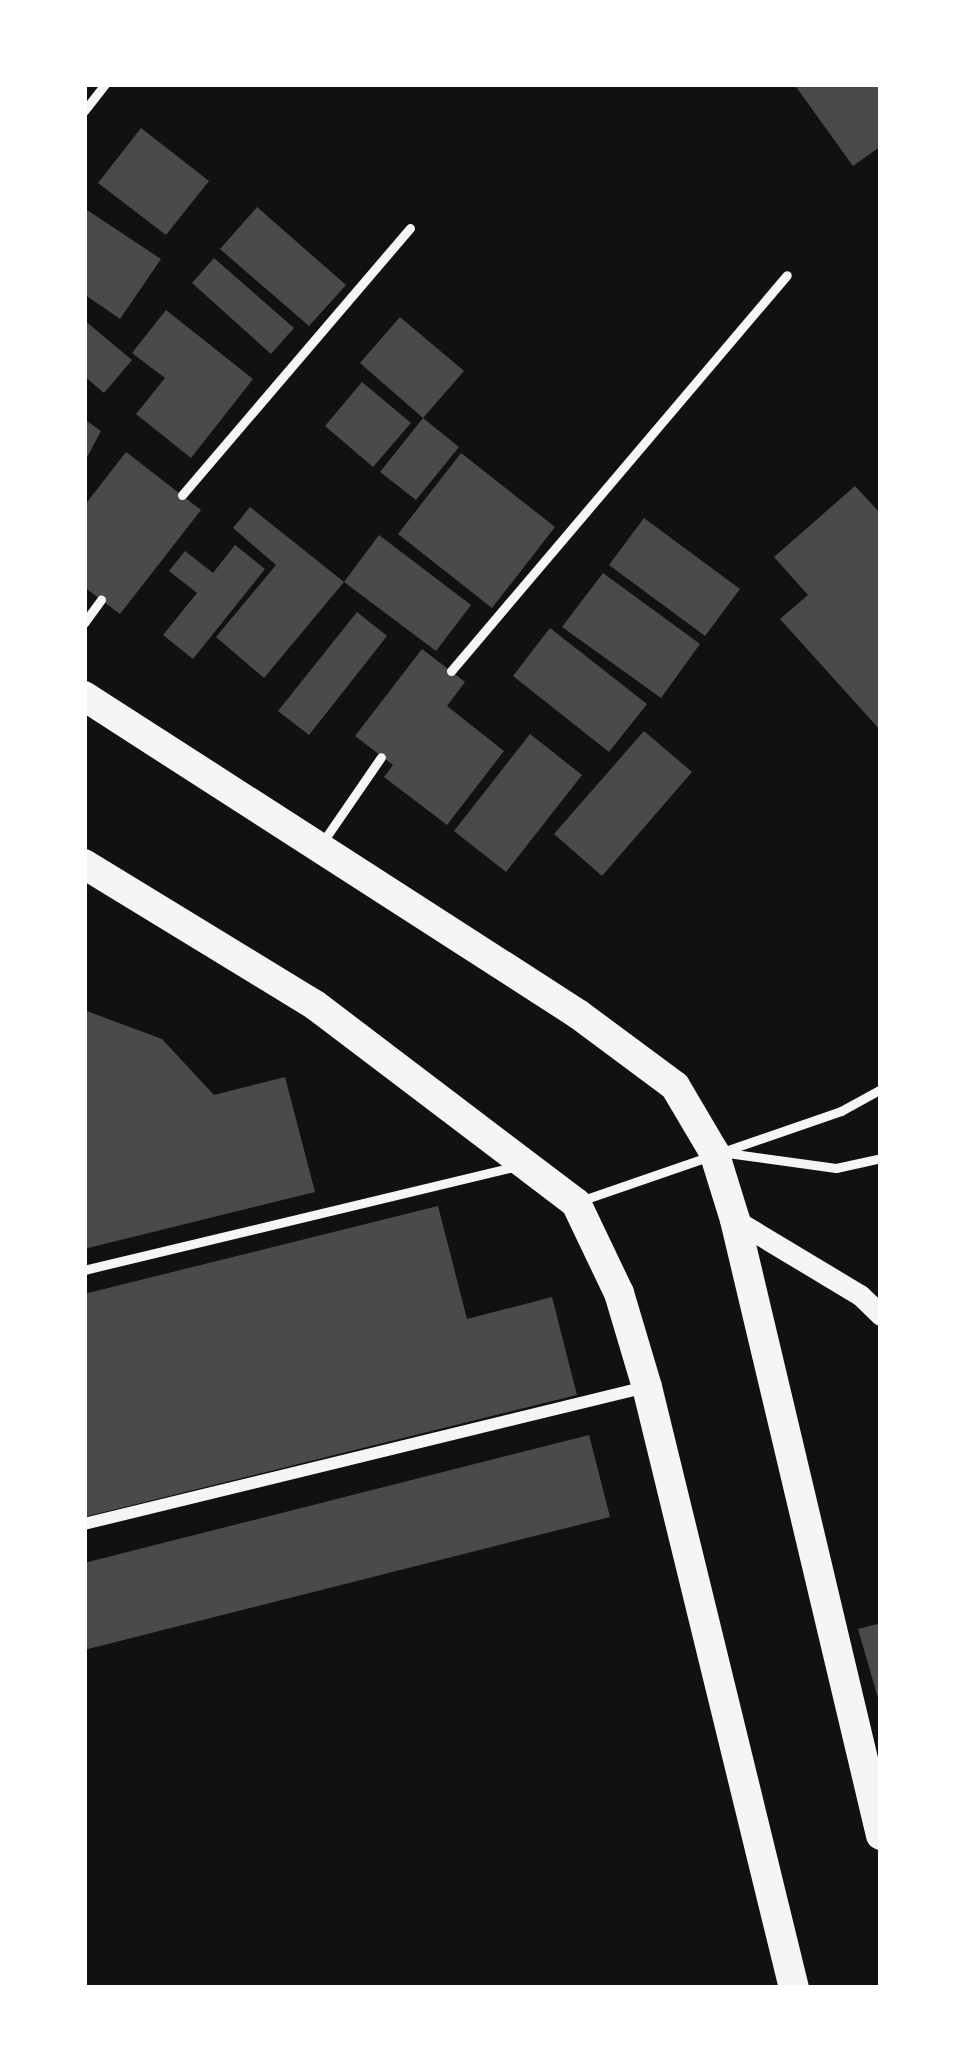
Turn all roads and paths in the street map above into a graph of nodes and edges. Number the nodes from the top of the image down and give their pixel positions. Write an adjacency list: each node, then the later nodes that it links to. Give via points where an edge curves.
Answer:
1 (105, 84): 2 (lane)
2 (84, 111)
3 (410, 228): 5 (lane)
4 (787, 275): 8 (lane)
5 (182, 495)
6 (101, 600): 7 (lane)
7 (84, 623)
8 (451, 671)
9 (84, 696): 11 (main road)
10 (381, 757): 11 (lane)
11 (319, 847): 14 (main road, via 675,1086)
12 (84, 864): 16 (main road, via 315,1005)
13 (881, 1089): 14 (lane, via 841,1111)
14 (714, 1152): 15 (lane, via 836,1168); 17 (lane); 18 (main road)
15 (881, 1158)
16 (530, 1163): 17 (main road); 19 (lane)
17 (576, 1203): 21 (main road, via 619,1293)
18 (735, 1220): 20 (street); 23 (main road)
19 (84, 1270)
20 (881, 1315)
21 (647, 1387): 22 (street); 24 (main road)
22 (84, 1524)
23 (881, 1834)
24 (794, 1988)

